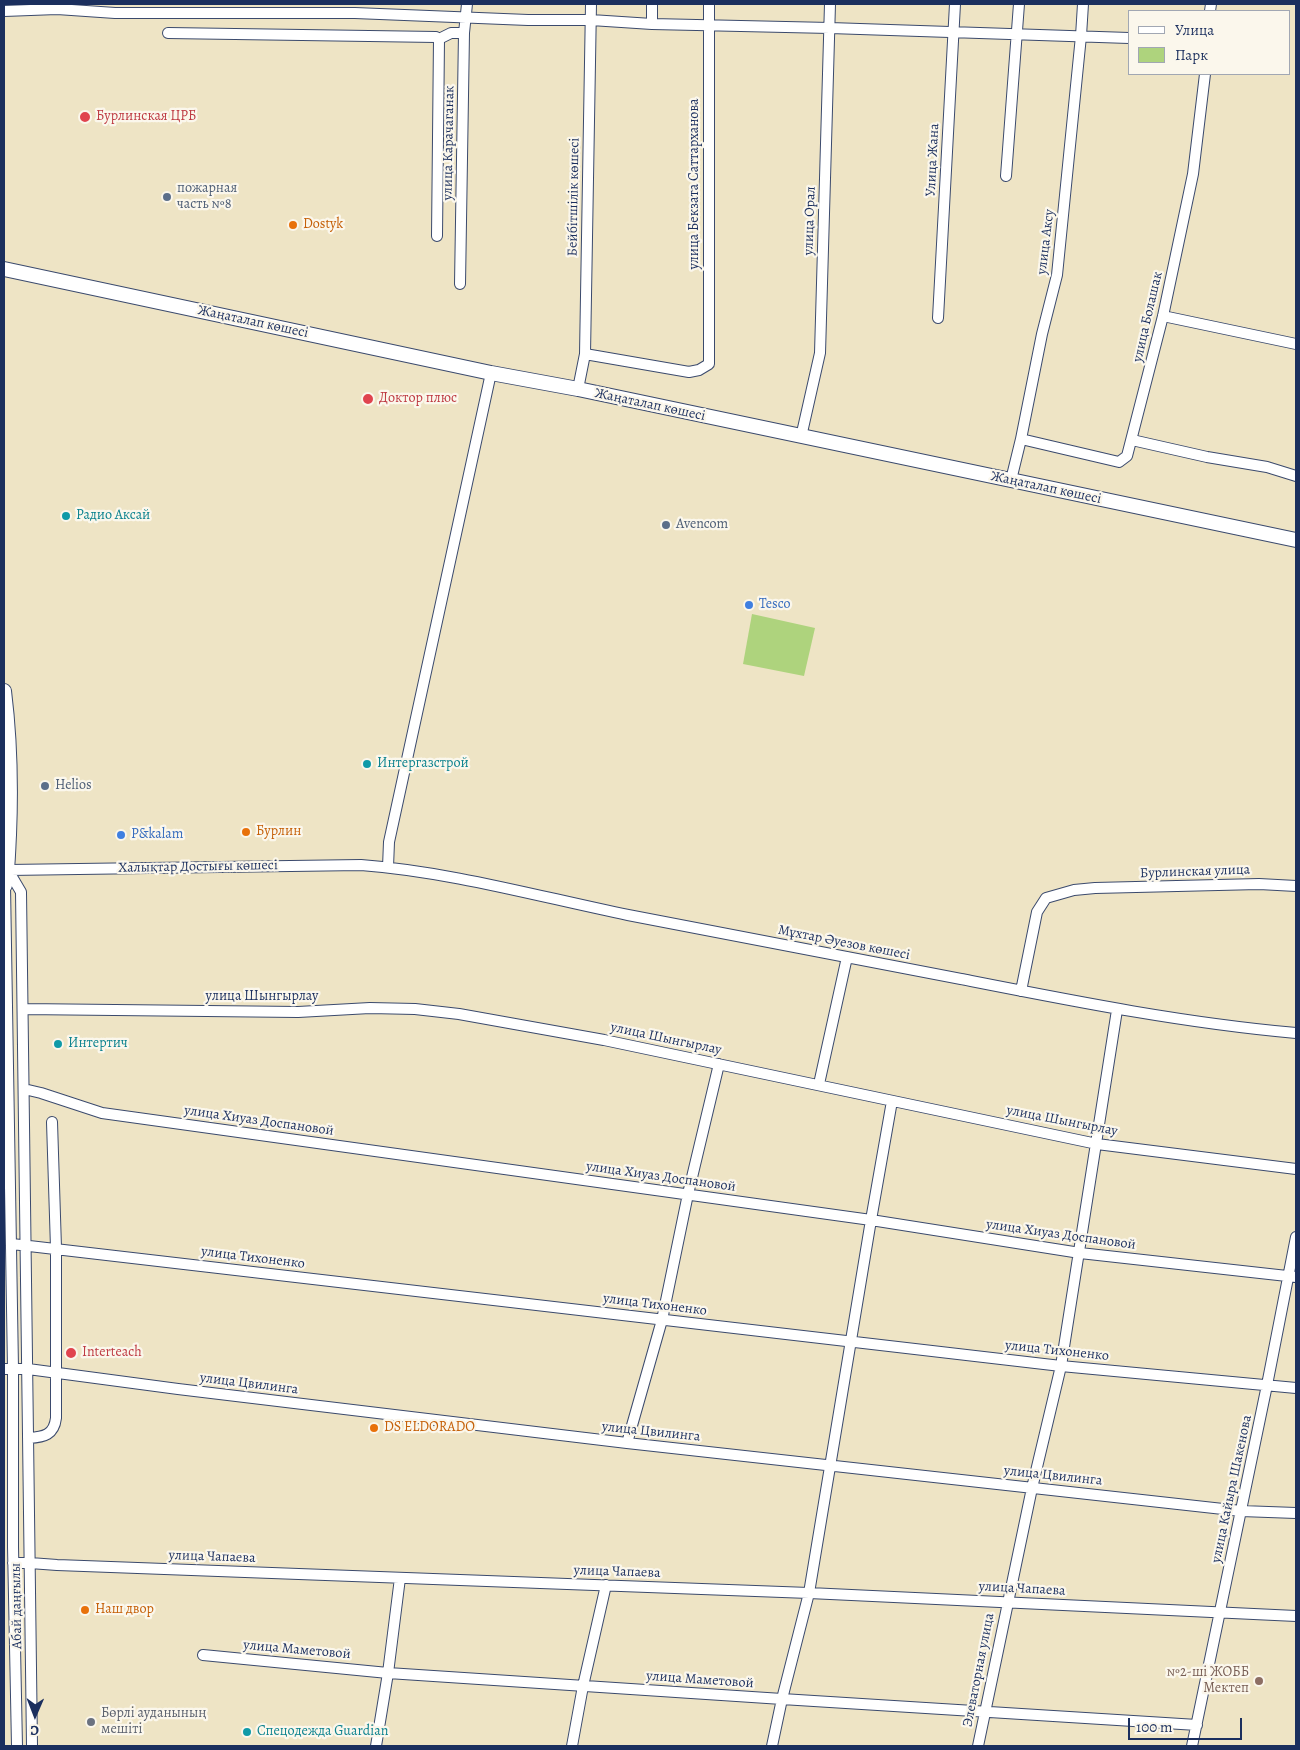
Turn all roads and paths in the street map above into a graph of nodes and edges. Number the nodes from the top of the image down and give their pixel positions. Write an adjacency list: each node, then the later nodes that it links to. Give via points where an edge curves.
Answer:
1 (467, 4): 13 (street, улица Карачаганак)
2 (591, 4): 14 (street, Бейбітшілік көшесі)
3 (652, 4): 15 (street)
4 (709, 4): 16 (street, улица Бекзата Саттарханова)
5 (830, 4): 17 (street, улица Орал)
6 (955, 4): 18 (street, Улица Жана)
7 (1019, 4): 21 (street)
8 (1083, 4): 22 (street, улица Аксу)
9 (115, 8): 10 (street); 12 (street)
10 (231, 8): 11 (street)
11 (355, 8): 13 (street)
12 (4, 11)
13 (467, 17): 14 (street); 20 (street, улица Карачаганак)
14 (591, 20): 15 (street); 33 (street, Бейбітшілік көшесі)
15 (652, 24): 16 (street)
16 (709, 25): 17 (street); 33 (street, улица Бекзата Саттарханова, via 709,364 689,372)
17 (830, 28): 18 (street); 36 (street, улица Орал, via 820,353)
18 (954, 32): 21 (street); 31 (street, Улица Жана)
19 (168, 33): 24 (street)
20 (464, 34): 24 (street, via 451,33); 29 (street, улица Карачаганак)
21 (1016, 34): 22 (street); 26 (street)
22 (1081, 36): 23 (street); 37 (street, улица Аксу, via 1057,275)
23 (1128, 38)
24 (439, 39): 27 (street)
25 (1205, 75): 30 (street, улица Болашак, via 1193,174)
26 (1006, 176)
27 (437, 236)
28 (4, 269): 34 (main road, Жаңаталап көшесі)
29 (460, 284)
30 (1163, 316): 32 (street); 38 (street, улица Болашак)
31 (938, 318)
32 (1296, 344)
33 (585, 354): 35 (street, Бейбітшілік көшесі)
34 (491, 373): 35 (main road, Жаңаталап көшесі); 44 (street, via 389,842)
35 (578, 390): 36 (main road, Жаңаталап көшесі)
36 (801, 437): 40 (main road, Жаңаталап көшесі)
37 (1021, 439): 38 (street, улица Болашак, via 1119,462 1127,456); 40 (street, улица Аксу)
38 (1132, 440): 39 (street, via 1267,467)
39 (1296, 476)
40 (1011, 480): 41 (main road, Жаңаталап көшесі)
41 (1296, 540)
42 (4, 692): 43 (main road, via 10,766)
43 (6, 866): 44 (street, Халықтар Достығы көшесі); 45 (main road); 49 (street, Абай даңғылы, via 21,892)
44 (388, 867): 47 (street, Мұхтар Әуезов көшесі)
45 (4, 885): 62 (street, Абай даңғылы)
46 (1296, 886): 48 (street, Бурлинская улица, via 1094,888 1046,898 1037,912)
47 (847, 957): 48 (street, Мұхтар Әуезов көшесі); 53 (street)
48 (1021, 991): 50 (street, Мұхтар Әуезов көшесі)
49 (23, 1009): 52 (street, улица Шынгырлау, via 298,1012 415,1009 594,1038); 54 (street, Абай даңғылы)
50 (1117, 1010): 51 (street, Мұхтар Әуезов көшесі); 57 (street, Элеваторная улица)
51 (1296, 1033)
52 (719, 1064): 53 (street, улица Шынгырлау); 59 (street)
53 (819, 1084): 55 (street, улица Шынгырлау)
54 (24, 1089): 59 (street, улица Хиуаз Доспановой, via 102,1113); 63 (street, Абай даңғылы)
55 (892, 1101): 57 (street, улица Шынгырлау); 60 (street)
56 (52, 1122): 64 (street)
57 (1096, 1144): 58 (street, улица Шынгырлау); 65 (street, Элеваторная улица)
58 (1296, 1169)
59 (688, 1194): 60 (street, улица Хиуаз Доспановой); 67 (street)
60 (871, 1220): 65 (street, улица Хиуаз Доспановой); 68 (street)
61 (1296, 1237): 66 (street, улица Кайыра Шакенова)
62 (12, 1244): 63 (street, улица Тихоненко); 70 (street, Абай даңғылы)
63 (26, 1246): 64 (street, улица Тихоненко); 71 (street, Абай даңғылы)
64 (56, 1248): 67 (street, улица Тихоненко); 72 (street)
65 (1080, 1253): 66 (street, улица Хиуаз Доспановой); 69 (street, Элеваторная улица)
66 (1292, 1276): 73 (street, улица Кайыра Шакенова)
67 (662, 1320): 68 (street, улица Тихоненко); 76 (street)
68 (851, 1342): 69 (street, улица Тихоненко); 77 (street)
69 (1061, 1366): 73 (street, улица Тихоненко); 78 (street, Элеваторная улица)
70 (9, 1368): 71 (street, улица Цвилинга); 81 (street, Абай даңғылы)
71 (28, 1369): 72 (street, улица Цвилинга); 75 (street, Абай даңғылы)
72 (56, 1373): 75 (street, via 55,1425 42,1437); 76 (street, улица Цвилинга)
73 (1267, 1386): 74 (street, улица Тихоненко); 79 (street, улица Кайыра Шакенова)
74 (1296, 1388)
75 (29, 1438): 82 (street, Абай даңғылы)
76 (627, 1444): 77 (street, улица Цвилинга)
77 (831, 1466): 78 (street, улица Цвилинга); 85 (street)
78 (1032, 1488): 79 (street, улица Цвилинга); 86 (street, Элеваторная улица)
79 (1241, 1510): 80 (street, улица Цвилинга); 87 (street, улица Кайыра Шакенова)
80 (1296, 1514)
81 (13, 1563): 82 (street, улица Чапаева); 95 (street, Абай даңғылы)
82 (30, 1563): 83 (street, улица Чапаева); 96 (street, Абай даңғылы)
83 (400, 1578): 84 (street, улица Чапаева); 90 (street)
84 (606, 1586): 85 (street, улица Чапаева); 91 (street)
85 (809, 1593): 86 (street, улица Чапаева); 92 (street)
86 (1007, 1602): 87 (street, улица Чапаева); 93 (street, Элеваторная улица)
87 (1220, 1612): 88 (street, улица Чапаева); 94 (street, улица Кайыра Шакенова)
88 (1296, 1616)
89 (203, 1655): 90 (street, улица Маметовой)
90 (388, 1673): 91 (street, улица Маметовой); 97 (street)
91 (583, 1686): 92 (street, улица Маметовой); 98 (street)
92 (782, 1700): 93 (street, улица Маметовой); 99 (street)
93 (985, 1712): 94 (street, улица Маметовой); 100 (street, Элеваторная улица)
94 (1196, 1725): 101 (street, улица Кайыра Шакенова)
95 (17, 1746)
96 (32, 1746)
97 (376, 1746)
98 (572, 1746)
99 (772, 1746)
100 (978, 1746)
101 (1192, 1746)

